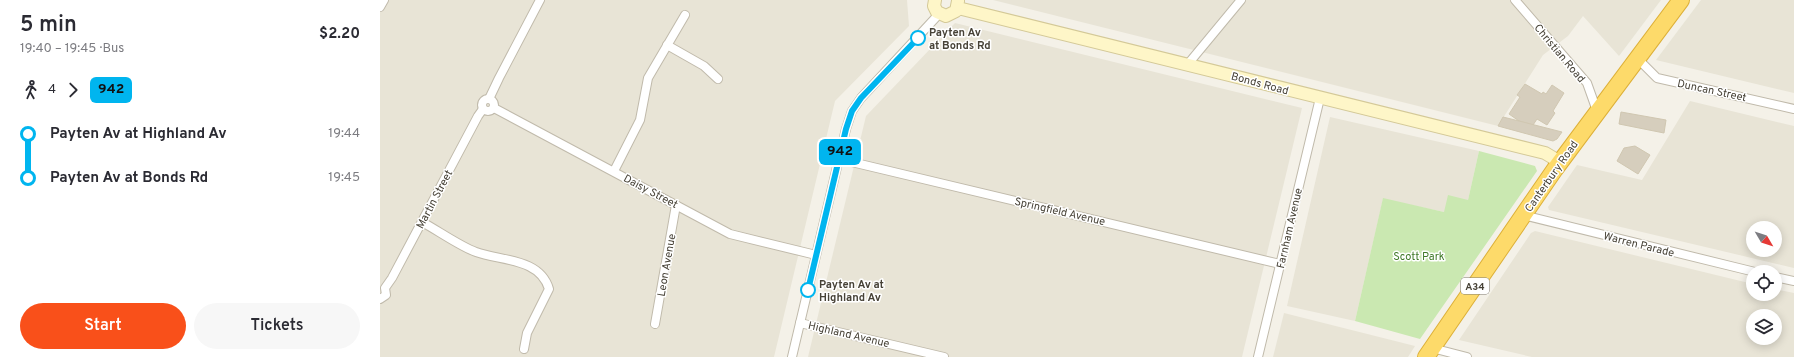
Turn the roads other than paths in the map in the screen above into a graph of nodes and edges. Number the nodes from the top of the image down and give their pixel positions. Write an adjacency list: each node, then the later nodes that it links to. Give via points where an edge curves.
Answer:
1 (384, 0): 8 (street)
2 (540, 0): 16 (street, Martin Street)
3 (935, 0): 9 (main road, via 934,6)
4 (1241, 0): 13 (street)
5 (1515, 0): 20 (street, Christian Road, via 1587,83)
6 (1681, 0): 12 (highway, Canterbury Road / A34)
7 (957, 4): 9 (main road, via 950,16); 13 (main road, Bonds Road)
8 (380, 7)
9 (939, 14): 21 (street, via 857,103 849,118)
10 (685, 16): 11 (street)
11 (667, 44): 14 (street, via 704,66); 23 (street, via 648,78 640,120)
12 (1637, 58): 19 (street, Duncan Street, via 1657,78); 20 (highway, Canterbury Road / A34)
13 (1188, 64): 15 (main road, Bonds Road)
14 (718, 79)
15 (1320, 98): 22 (main road, Bonds Road, via 1549,154); 28 (street, Farnham Avenue)
16 (490, 99): 17 (street, via 494,102); 18 (street, Martin Street, via 482,102)
17 (494, 108): 18 (street, via 489,111); 23 (street, Daisy Street)
18 (483, 109): 26 (street, Martin Street)
19 (1794, 109)
20 (1597, 111): 22 (highway, Canterbury Road / A34)
21 (839, 159): 27 (street); 28 (street, Springfield Avenue)
22 (1560, 162): 25 (highway, Canterbury Road / A34)
23 (614, 171): 24 (street, Daisy Street)
24 (676, 205): 27 (street, Daisy Street, via 730,234); 35 (street, Leon Avenue)
25 (1523, 215): 29 (street, Warren Parade); 37 (highway, Canterbury Road / A34)
26 (422, 222): 32 (street, Martin Street); 36 (street, via 475,252 524,263 546,280 549,289 527,333)
27 (816, 255): 34 (street)
28 (1280, 264): 40 (street, Farnham Avenue)
29 (1746, 270)
30 (1782, 278): 31 (street)
31 (1794, 281)
32 (383, 287): 33 (street, Martin Street, via 386,295)
33 (380, 299)
34 (800, 323): 38 (street); 39 (street, Highland Avenue)
35 (655, 324)
36 (524, 349)
37 (1429, 353): 41 (street)
38 (792, 357)
39 (944, 357)
40 (1258, 357)
41 (1467, 357)

